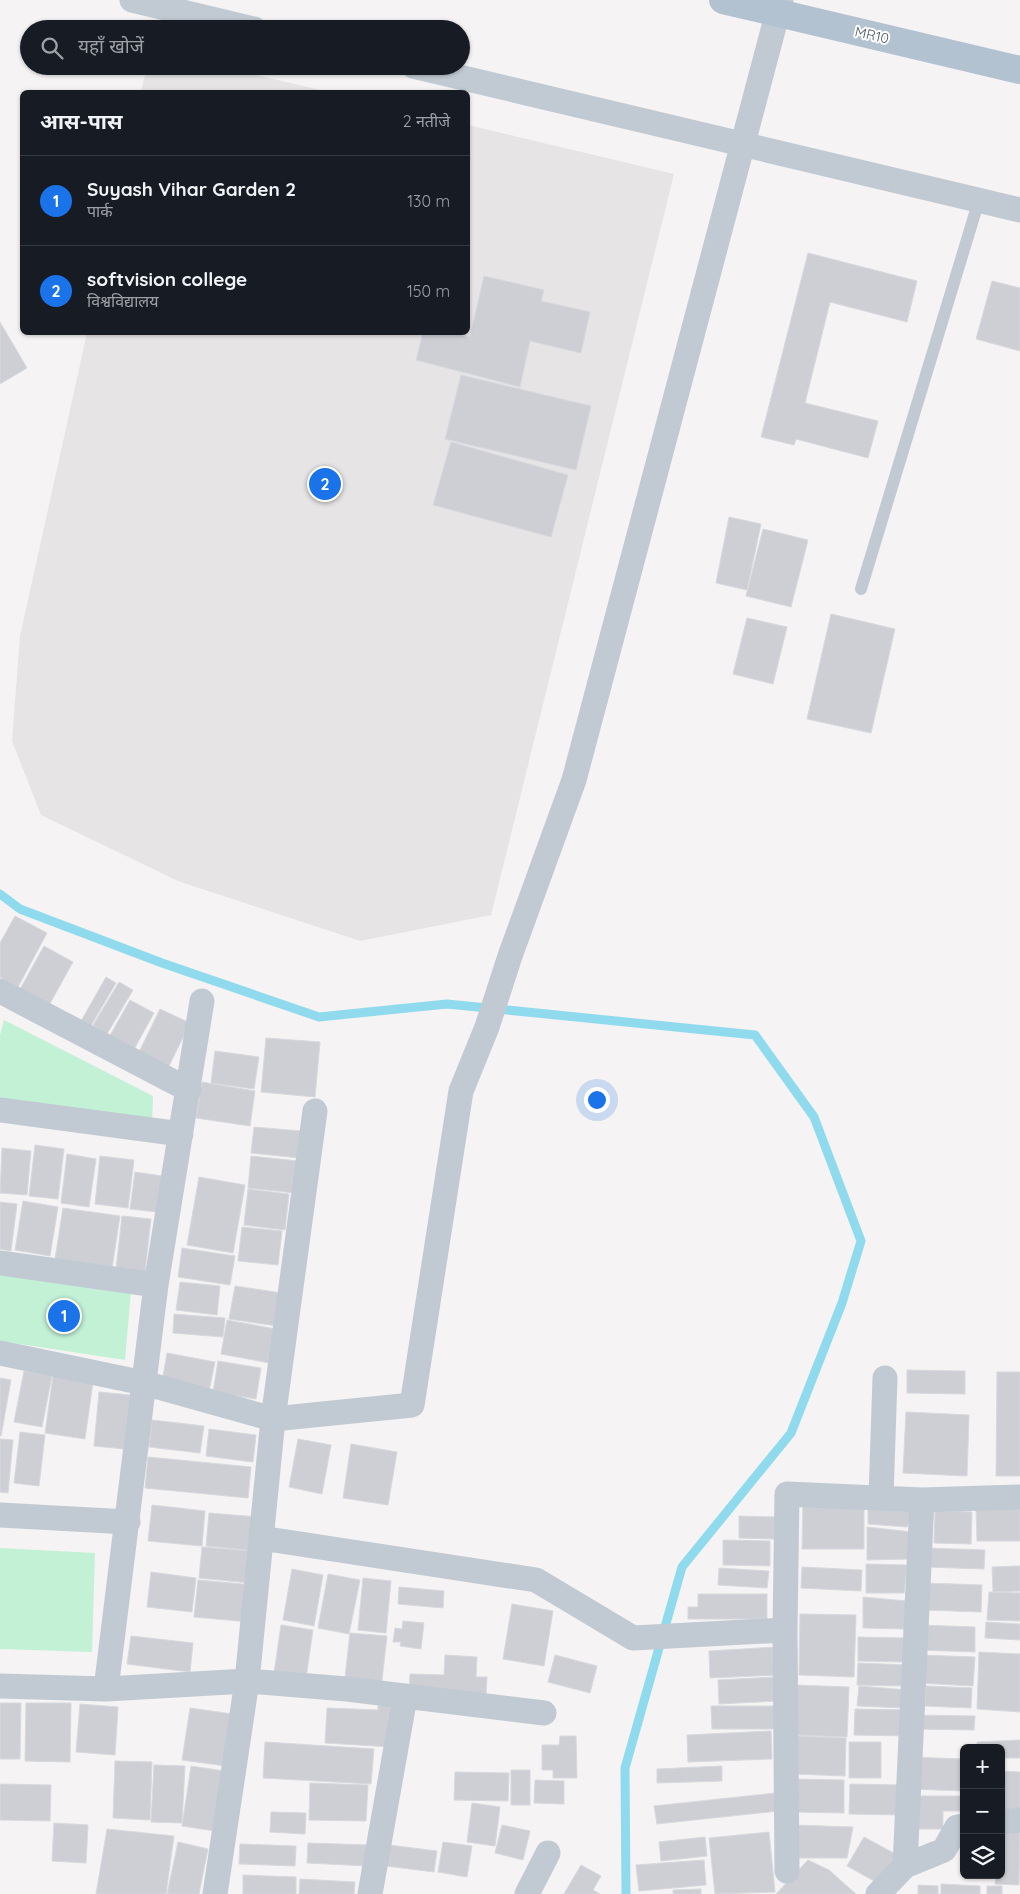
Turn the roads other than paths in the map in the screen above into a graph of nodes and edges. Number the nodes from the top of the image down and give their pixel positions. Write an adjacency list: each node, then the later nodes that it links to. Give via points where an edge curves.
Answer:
1 (132, 0): 4 (street)
2 (723, 0): 3 (main road, MR10)
3 (779, 6): 5 (main road, MR10); 7 (street)
4 (216, 20)
5 (1020, 70)
6 (451, 75): 7 (street)
7 (744, 144): 8 (street); 22 (street, via 574,780 462,1090 412,1405)
8 (979, 200): 9 (street); 10 (lane)
9 (1020, 210)
10 (861, 589)
11 (0, 991): 13 (street)
12 (202, 1001): 13 (street)
13 (189, 1090): 16 (street)
14 (0, 1110): 16 (street)
15 (315, 1112): 22 (street)
16 (181, 1134): 18 (street)
17 (0, 1264): 18 (street)
18 (156, 1284): 21 (street)
19 (0, 1353): 21 (street)
20 (885, 1378): 24 (street)
21 (144, 1383): 22 (street); 27 (street)
22 (272, 1419): 28 (street)
23 (1020, 1496): 25 (street)
24 (881, 1497): 25 (street); 29 (street, via 787,1494)
25 (922, 1500): 40 (street)
26 (0, 1515): 27 (street)
27 (128, 1522): 32 (street)
28 (261, 1538): 29 (street, via 536,1580 633,1638); 30 (street)
29 (785, 1630): 39 (street)
30 (247, 1681): 32 (street); 33 (street, via 347,1688); 41 (street)
31 (0, 1686): 32 (street)
32 (106, 1689)
33 (405, 1697): 34 (street); 42 (street)
34 (544, 1713)
35 (1020, 1820): 36 (street)
36 (1005, 1822)
37 (960, 1826): 40 (street, via 956,1827 944,1850)
38 (548, 1853): 43 (street)
39 (788, 1871)
40 (895, 1882)
41 (215, 1894)
42 (370, 1894)
43 (527, 1894)

